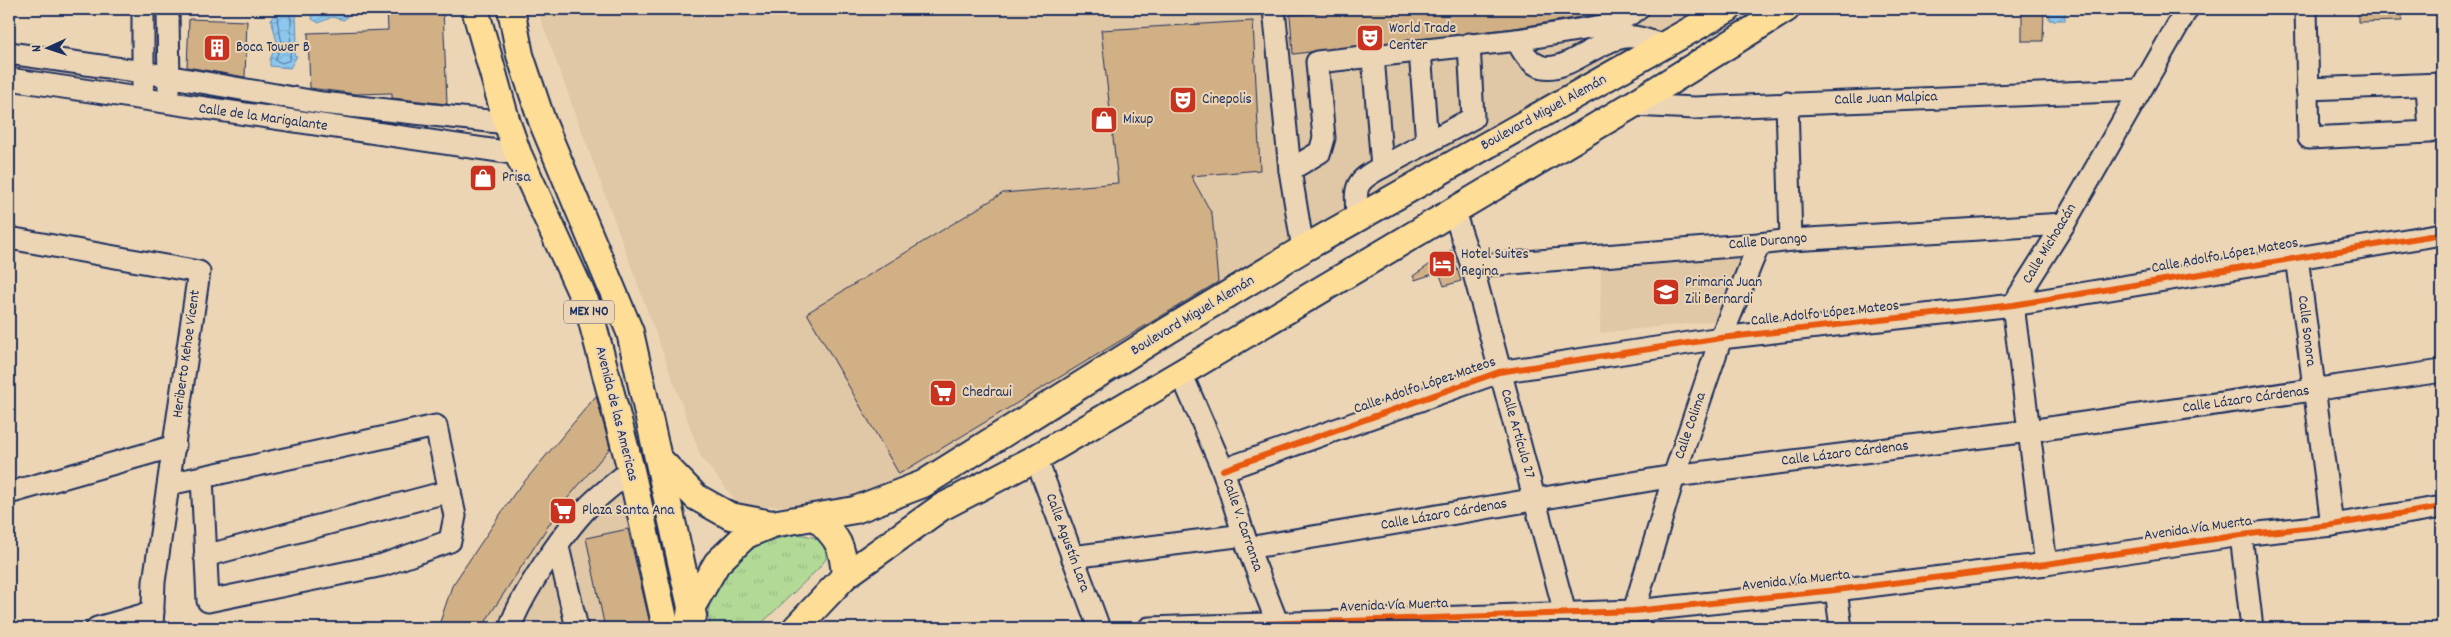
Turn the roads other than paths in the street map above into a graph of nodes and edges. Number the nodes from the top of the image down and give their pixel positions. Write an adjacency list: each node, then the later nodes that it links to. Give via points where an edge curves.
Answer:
1 (143, 9): 17 (street)
2 (168, 9): 18 (street)
3 (475, 9): 28 (main road, Avenida de las Americas / MEX 140)
4 (511, 9): 53 (main road, Avenida de las Americas / MEX 140, via 520,55 542,121 630,332)
5 (1274, 9): 33 (street)
6 (1638, 9): 11 (street, via 1614,24)
7 (1786, 9): 27 (main road)
8 (2187, 9): 22 (street, Calle Michoacán)
9 (2306, 9): 21 (street)
10 (1717, 12): 13 (main road, Boulevard Miguel Alemán)
11 (1517, 40): 12 (street); 13 (street, via 1521,50 1534,63 1558,68 1618,38 1632,36)
12 (1469, 44): 14 (street); 30 (street, via 1473,118)
13 (1664, 46): 35 (main road, Boulevard Miguel Alemán)
14 (1420, 51): 16 (street); 30 (street)
15 (9, 53): 17 (street, Calle de la Marigalante)
16 (1372, 56): 32 (street); 33 (street, via 1317,62 1324,138 1320,152)
17 (143, 72): 18 (street, Calle de la Marigalante); 23 (street)
18 (169, 77): 24 (street, Calle de la Marigalante); 26 (street)
19 (9, 79): 23 (street, Calle de la Marigalante)
20 (2435, 84): 21 (street); 21 (street, via 2430,132 2309,138)
21 (2308, 89)
22 (2140, 90): 25 (street, Calle Juan Malpica); 36 (street, Calle Michoacán)
23 (142, 100): 26 (street, Calle de la Marigalante)
24 (322, 103): 28 (street, Calle de la Marigalante); 29 (street)
25 (1787, 103): 27 (street, Calle Juan Malpica, via 1695,108); 39 (street)
26 (169, 104): 29 (street, Calle de la Marigalante)
27 (1632, 105): 34 (main road)
28 (507, 123): 31 (main road, Avenida de las Americas / MEX 140)
29 (318, 126): 31 (street, Calle de la Marigalante)
30 (1427, 143): 32 (street)
31 (518, 154): 54 (main road, Avenida de las Americas / MEX 140, via 589,310)
32 (1382, 167): 35 (street, via 1364,176 1356,190)
33 (1290, 170): 41 (street)
34 (1454, 212): 43 (street, Calle Artículo 27); 48 (main road)
35 (1356, 219): 41 (main road, Boulevard Miguel Alemán)
36 (2064, 224): 39 (street, Calle Durango); 44 (street, Calle Michoacán)
37 (2442, 234): 42 (street, Calle Adolfo López Mateos)
38 (9, 238): 51 (street, Heriberto Kehoe Vicent, via 199,272)
39 (1790, 240): 40 (street, Calle Durango)
40 (1759, 244): 43 (street, Calle Durango); 45 (street, Calle Colima)
41 (1304, 249): 65 (main road, Boulevard Miguel Alemán, via 923,484 855,510)
42 (2297, 257): 44 (street, Calle Adolfo López Mateos); 49 (street, Calle Sonora)
43 (1472, 266): 47 (street, Calle Artículo 27)
44 (2013, 305): 45 (street, Calle Adolfo López Mateos); 50 (street)
45 (1721, 338): 47 (street, Calle Adolfo López Mateos); 56 (street, Calle Colima)
46 (2442, 370): 49 (street, Calle Lázaro Cárdenas)
47 (1500, 372): 55 (street, Calle Adolfo López Mateos); 61 (street, Calle Artículo 27)
48 (1181, 373): 52 (main road); 55 (street, Calle V. Carranza)
49 (2314, 390): 50 (street, Calle Lázaro Cárdenas); 67 (street, Calle Sonora)
50 (2030, 431): 56 (street, Calle Lázaro Cárdenas); 73 (street)
51 (175, 446): 58 (street, Heriberto Kehoe Vicent); 60 (street)
52 (1036, 458): 72 (street, Calle Agustín Lara); 74 (main road, via 940,508)
53 (659, 460): 62 (main road, Avenida de las Americas / MEX 140); 66 (main road, via 696,496 730,516)
54 (631, 470): 64 (main road, Avenida de las Americas / MEX 140); 70 (street, via 587,508)
55 (1223, 470): 69 (street, Calle V. Carranza)
56 (1674, 476): 61 (street, Calle Lázaro Cárdenas); 76 (street, Calle Colima)
57 (202, 477): 58 (street); 59 (street, via 436,426); 71 (street)
58 (169, 484): 77 (street, Heriberto Kehoe Vicent, via 154,582)
59 (450, 490): 71 (street); 71 (street, via 455,516 450,540 383,565 208,601)
60 (9, 493)
61 (1536, 499): 69 (street, Calle Lázaro Cárdenas); 78 (street, Calle Artículo 27)
62 (668, 504): 64 (main road); 79 (main road, Avenida de las Americas / MEX 140)
63 (2442, 507): 67 (street, Avenida Vía Muerta)
64 (640, 510): 84 (main road, Avenida de las Americas / MEX 140)
65 (816, 518): 66 (main road, Boulevard Miguel Alemán); 74 (main road, via 839,543)
66 (772, 524): 79 (main road, Boulevard Miguel Alemán, via 746,535 717,563)
67 (2332, 525): 68 (street, Avenida Vía Muerta)
68 (2241, 535): 73 (street, Avenida Vía Muerta); 89 (street)
69 (1246, 542): 72 (street, Calle Lázaro Cárdenas); 80 (street, Calle V. Carranza)
70 (558, 547): 82 (street, via 516,610); 83 (street)
71 (205, 556)
72 (1072, 556): 86 (street, Calle Agustín Lara)
73 (2046, 564): 75 (street, Avenida Vía Muerta)
74 (845, 576): 85 (main road)
75 (1836, 590): 76 (street, Avenida Vía Muerta); 88 (street)
76 (1634, 611): 78 (street, Avenida Vía Muerta)
77 (153, 620): 81 (street)
78 (1567, 621): 80 (street, Avenida Vía Muerta)
79 (692, 622)
80 (1277, 622): 87 (street, Avenida Vía Muerta)
81 (97, 628)
82 (510, 628)
83 (577, 628)
84 (666, 628)
85 (796, 628)
86 (1099, 628)
87 (1149, 628)
88 (1840, 628)
89 (2252, 628)

